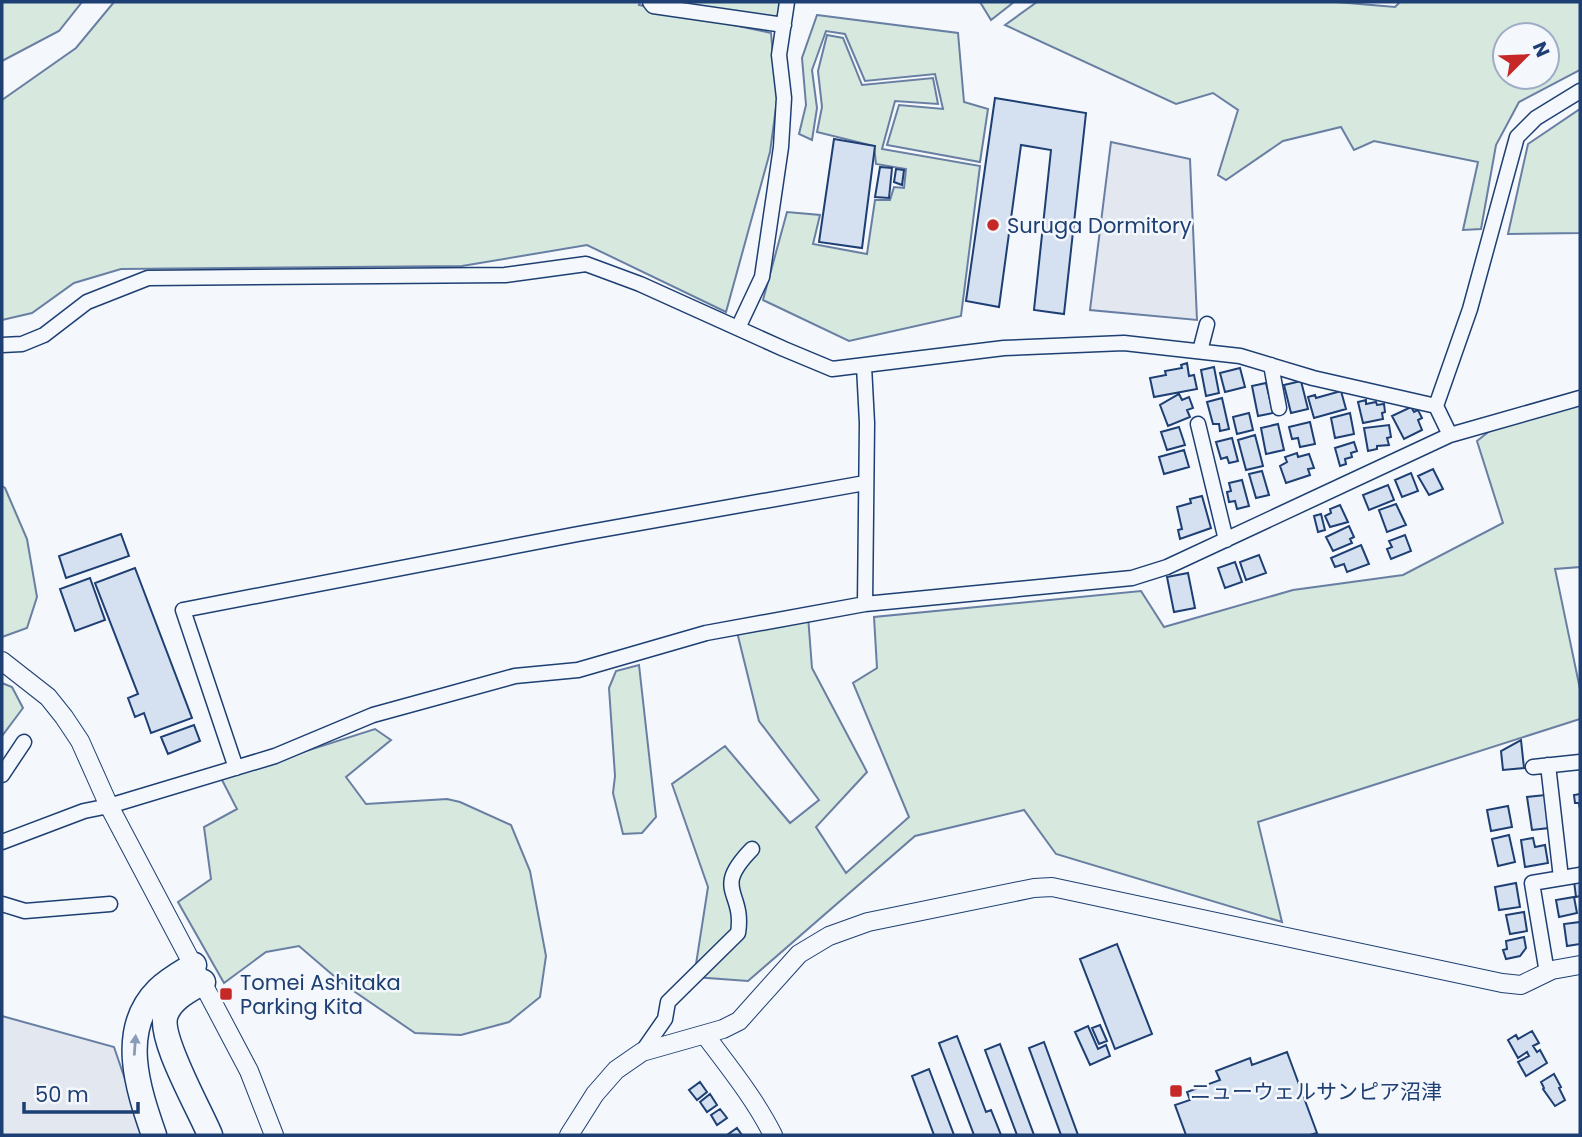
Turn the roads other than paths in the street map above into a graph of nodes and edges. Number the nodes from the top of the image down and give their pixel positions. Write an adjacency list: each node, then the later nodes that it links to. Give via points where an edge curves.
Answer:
1 (650, 2): 3 (street)
2 (787, 2): 3 (street)
3 (784, 25): 6 (street, via 779,55 784,98 781,147 764,264)
4 (1580, 91): 12 (street, via 1536,118 1517,136 1470,309)
5 (1207, 324): 8 (street)
6 (738, 328): 7 (street, via 586,264 505,275 148,278 87,302 44,335 22,344); 10 (street, via 832,369)
7 (2, 345)
8 (1200, 351): 9 (street); 10 (street, via 1124,343 1073,344)
9 (1271, 365): 12 (street); 13 (street)
10 (864, 366): 16 (street)
11 (1580, 398): 15 (street)
12 (1436, 405): 15 (street)
13 (1279, 408)
14 (1198, 424): 17 (street)
15 (1450, 435): 17 (street)
16 (865, 483): 18 (street); 22 (street, via 183,610)
17 (1226, 540): 18 (street, via 1132,578)
18 (865, 604): 22 (street, via 706,633 578,670 515,676 373,715)
19 (2, 661): 24 (street, via 48,697 64,717)
20 (24, 742): 23 (street)
21 (1580, 762): 28 (street, via 1540,766)
22 (236, 768): 24 (street)
23 (2, 775)
24 (109, 806): 25 (street); 32 (street)
25 (2, 842)
26 (752, 849): 35 (street, via 739,862 730,886 740,919 738,933 668,1002 665,1019)
27 (1580, 875): 28 (street)
28 (1561, 878): 33 (street, via 1532,883)
29 (2, 904): 30 (street, via 25,911)
30 (110, 904)
31 (1580, 965): 33 (street)
32 (198, 973): 36 (highway, one-way to 32, via 136,1077 139,1018 168,981); 37 (highway, via 170,1006 164,1024); 38 (street, via 249,1070)
33 (1547, 973): 34 (street, via 1521,985 1502,983 1052,887 1034,888 868,922 829,936 799,954 738,1021)
34 (705, 1035): 35 (street); 40 (street)
35 (642, 1052): 39 (street, via 616,1070)
36 (154, 1135)
37 (210, 1135)
38 (274, 1135)
39 (569, 1135)
40 (773, 1135)

